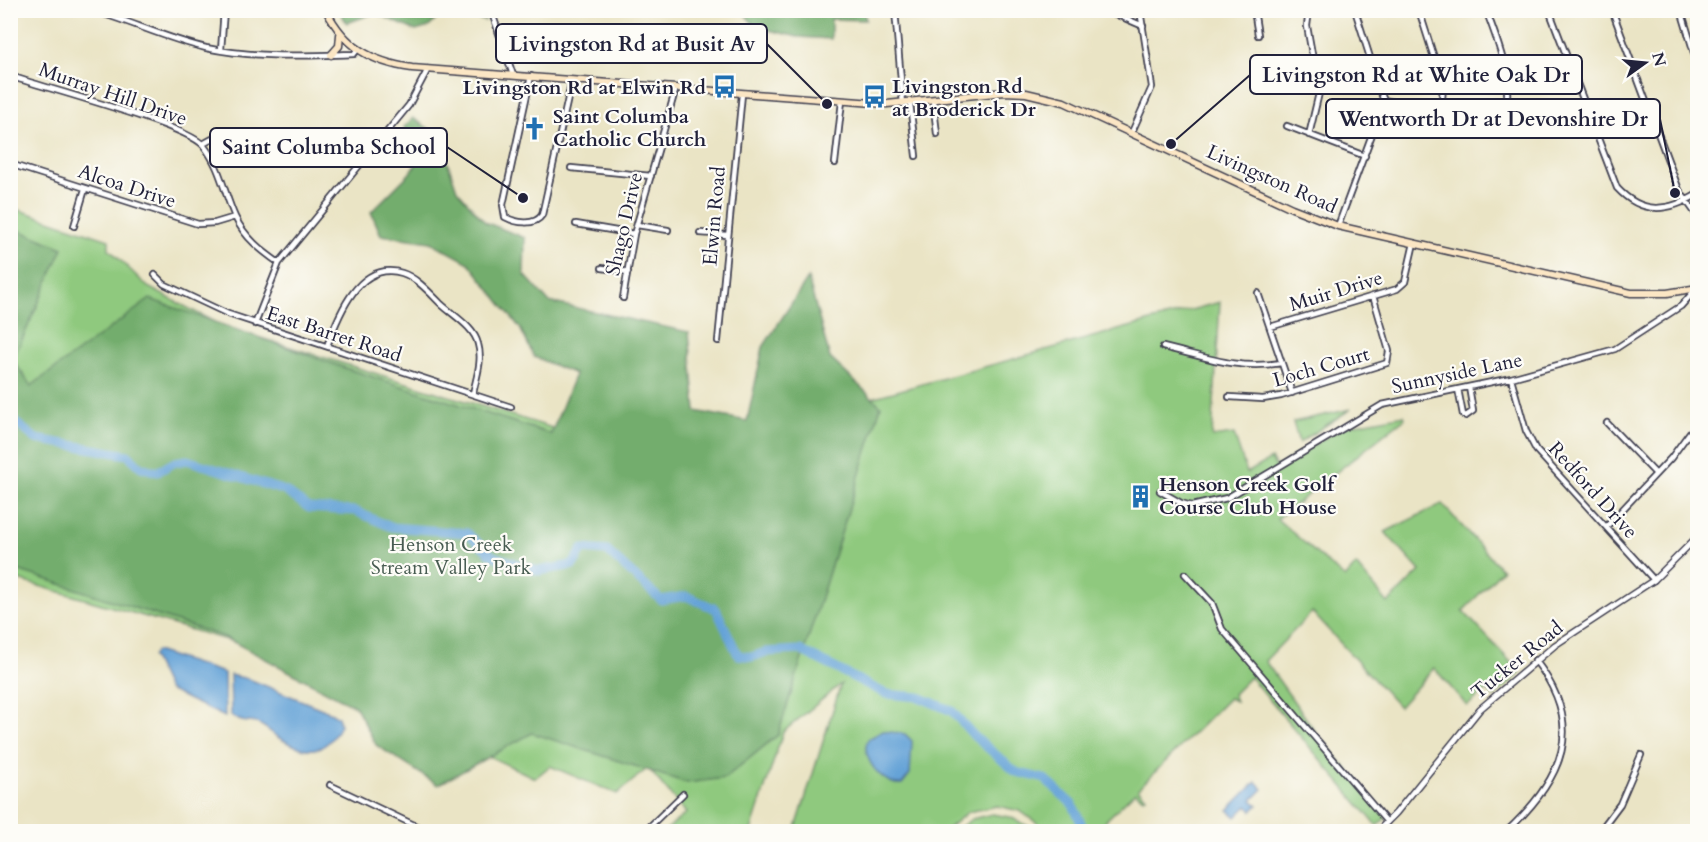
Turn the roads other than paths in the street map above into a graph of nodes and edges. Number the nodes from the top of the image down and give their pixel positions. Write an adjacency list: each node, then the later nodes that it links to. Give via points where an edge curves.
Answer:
1 (91, 10): 19 (street)
2 (224, 10): 19 (street)
3 (326, 10): 17 (main road, Livingston Road)
4 (491, 10): 24 (street)
5 (894, 10): 33 (street)
6 (1106, 10): 16 (street)
7 (1140, 10): 16 (street)
8 (1254, 10): 18 (street)
9 (1309, 10): 41 (street, via 1308,32 1319,93)
10 (1355, 10): 31 (street)
11 (1419, 10): 34 (street, via 1443,86)
12 (1486, 10): 37 (street, via 1508,78 1509,100)
13 (1549, 10): 36 (street)
14 (1612, 10): 53 (street)
15 (1681, 10): 22 (street)
16 (1143, 26): 38 (street, via 1152,87)
17 (340, 35): 20 (main road, Livingston Road); 21 (main road, via 339,46)
18 (1258, 35)
19 (221, 50): 21 (street)
20 (357, 50): 21 (street, via 354,54); 23 (main road, Livingston Road, via 389,64)
21 (331, 55)
22 (1698, 66)
23 (428, 69): 24 (main road, Livingston Road); 65 (street, via 409,105)
24 (513, 75): 26 (main road, Livingston Road)
25 (10, 76): 44 (street, Murray Hill Drive, via 169,127)
26 (531, 76): 27 (main road, Livingston Road); 27 (street, via 503,205 505,217 520,222 536,221 542,215)
27 (572, 80): 28 (main road, Livingston Road)
28 (676, 88): 29 (main road, Livingston Road); 50 (street, Shago Drive)
29 (742, 94): 32 (main road, Livingston Road); 63 (street, Elwin Road)
30 (933, 100): 33 (main road, Livingston Road); 38 (main road, Livingston Road, via 1026,93 1064,102); 40 (street)
31 (1384, 100): 34 (street); 46 (street)
32 (842, 101): 33 (main road, Livingston Road); 47 (street)
33 (907, 104): 45 (street)
34 (1441, 114): 37 (street)
35 (1287, 126): 41 (street)
36 (1592, 127): 39 (street); 53 (street, via 1612,180 1624,195 1653,209)
37 (1503, 128): 42 (street)
38 (1132, 132): 59 (main road, Livingston Road)
39 (1571, 133)
40 (937, 134)
41 (1309, 135): 46 (street)
42 (1531, 135)
43 (288, 138): 44 (street, via 223,133)
44 (203, 144): 54 (street, Murray Hill Drive, via 219,171)
45 (916, 156)
46 (1365, 156): 59 (street)
47 (835, 163)
48 (10, 164): 51 (street, Alcoa Drive)
49 (571, 168): 50 (street)
50 (651, 176): 57 (street, Shago Drive)
51 (85, 189): 54 (street, Alcoa Drive, via 198,224); 58 (street)
52 (1698, 194): 53 (street)
53 (1686, 201): 55 (street)
54 (235, 217): 65 (street, Murray Hill Drive, via 252,242)
55 (1698, 217)
56 (576, 224): 62 (street)
57 (637, 225): 60 (street); 62 (street, Shago Drive)
58 (74, 226)
59 (1338, 226): 64 (main road, Livingston Road)
60 (668, 230)
61 (700, 233): 63 (street)
62 (634, 234): 67 (street, Shago Drive)
63 (727, 235): 75 (street, Elwin Road)
64 (1414, 243): 69 (main road, Livingston Road, via 1631,293); 71 (street, Muir Drive, via 1405,282)
65 (279, 263): 73 (street)
66 (602, 268): 67 (street)
67 (627, 272): 72 (street, Shago Drive)
68 (155, 275): 73 (street, East Barret Road, via 164,284)
69 (1697, 289): 79 (street, Sunnyside Lane, via 1681,306 1615,350)
70 (1258, 293): 74 (street)
71 (1372, 296): 74 (street, Muir Drive); 82 (street, Loch Court, via 1389,351 1387,363)
72 (623, 298)
73 (255, 324): 76 (street, East Barret Road)
74 (1270, 327): 78 (street)
75 (718, 341)
76 (327, 346): 83 (street, East Barret Road); 83 (street, via 343,307 361,283 384,272 402,273 476,337 480,357)
77 (1163, 347): 78 (street, via 1223,363 1253,367)
78 (1281, 363): 82 (street)
79 (1511, 378): 80 (street, Sunnyside Lane); 90 (street, Redford Drive, via 1526,431 1536,450)
80 (1469, 387): 81 (street, Sunnyside Lane); 81 (street, via 1473,411 1466,416)
81 (1458, 389): 89 (street, Sunnyside Lane, via 1382,405 1222,500 1192,506)
82 (1292, 393): 84 (street, Loch Court, via 1263,399)
83 (472, 394): 85 (street, East Barret Road)
84 (1229, 397)
85 (511, 407)
86 (1607, 423): 88 (street)
87 (1690, 432): 88 (street)
88 (1656, 474): 90 (street)
89 (1160, 491)
90 (1606, 527): 93 (street, Redford Drive)
91 (1698, 536): 93 (street, Tucker Road)
92 (1185, 574): 98 (street, via 1212,603 1229,638)
93 (1654, 580): 94 (street, Tucker Road)
94 (1535, 660): 98 (street, Tucker Road, via 1480,709); 102 (street, via 1556,694 1565,738 1559,764 1546,788)
95 (1641, 755): 103 (street, via 1620,804)
96 (330, 785): 99 (street)
97 (683, 794): 100 (street)
98 (1387, 822): 101 (street, Tucker Road)
99 (429, 831)
100 (644, 831)
101 (1377, 831)
102 (1506, 831)
103 (1599, 831)

